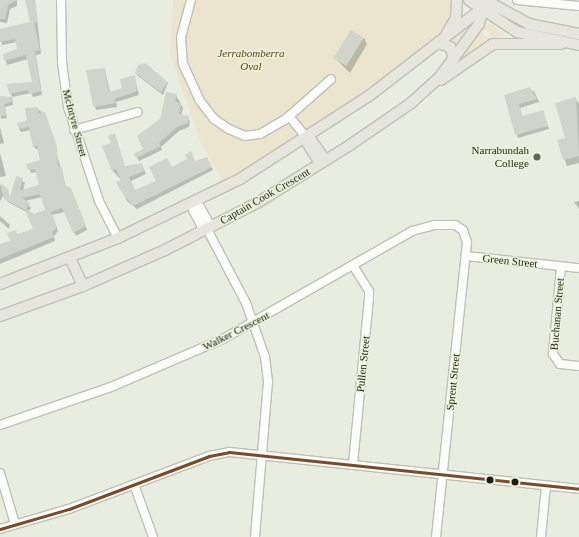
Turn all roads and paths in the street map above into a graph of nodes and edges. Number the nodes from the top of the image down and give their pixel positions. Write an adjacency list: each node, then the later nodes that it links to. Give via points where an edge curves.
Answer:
1 (61, 0): 20 (street, McIntyre Street, via 62,62)
2 (191, 0): 19 (street, via 179,50 200,102 214,119 245,136 260,134)
3 (457, 0): 12 (main road, via 455,20)
4 (469, 0): 10 (main road)
5 (478, 0): 10 (main road)
6 (485, 0): 9 (main road)
7 (517, 0): 8 (street)
8 (579, 6)
9 (497, 8): 10 (main road); 11 (main road, via 539,27)
10 (482, 11): 12 (main road); 13 (main road, via 505,26); 15 (main road, Captain Cook Crescent, via 480,24)
11 (579, 34)
12 (438, 43): 15 (main road, via 450,47); 21 (main road)
13 (561, 44): 14 (main road); 17 (main road, via 493,44)
14 (579, 46)
15 (454, 58): 17 (main road, Captain Cook Crescent)
16 (331, 79): 19 (street)
17 (411, 103): 22 (main road, Captain Cook Crescent)
18 (138, 112): 20 (street)
19 (289, 116): 21 (street)
20 (74, 130): 26 (street, McIntyre Street, via 99,201)
21 (307, 138): 22 (main road); 23 (main road)
22 (323, 162): 25 (main road, Captain Cook Crescent)
23 (193, 203): 25 (street, via 202,227); 26 (main road)
24 (461, 228): 27 (street, Sprent Street, via 467,240); 29 (street, Walker Crescent, via 442,224 416,229)
25 (207, 229): 33 (main road, Captain Cook Crescent); 35 (street)
26 (118, 238): 28 (main road)
27 (466, 256): 30 (street, Green Street); 41 (street, Sprent Street)
28 (68, 259): 32 (main road); 33 (main road)
29 (354, 267): 35 (street, Walker Crescent); 39 (street, Pullen Street, via 369,292 369,299)
30 (561, 267): 31 (street, Green Street); 36 (street, Buchanan Street, via 553,354 560,364)
31 (579, 268)
32 (0, 284)
33 (79, 287): 34 (main road, Captain Cook Crescent)
34 (0, 316)
35 (254, 322): 37 (street, Walker Crescent, via 151,371); 38 (street, via 268,382)
36 (579, 366)
37 (0, 425)
38 (262, 457): 39 (street); 43 (street, via 229,452 209,456); 48 (street)
39 (353, 464): 41 (street)
40 (0, 473): 45 (street)
41 (443, 475): 42 (street); 49 (street, Sprent Street)
42 (546, 486): 44 (street); 50 (street)
43 (135, 487): 45 (street); 47 (street)
44 (579, 489)
45 (15, 524): 46 (street)
46 (0, 528)
47 (153, 537)
48 (255, 537)
49 (436, 537)
50 (541, 537)

